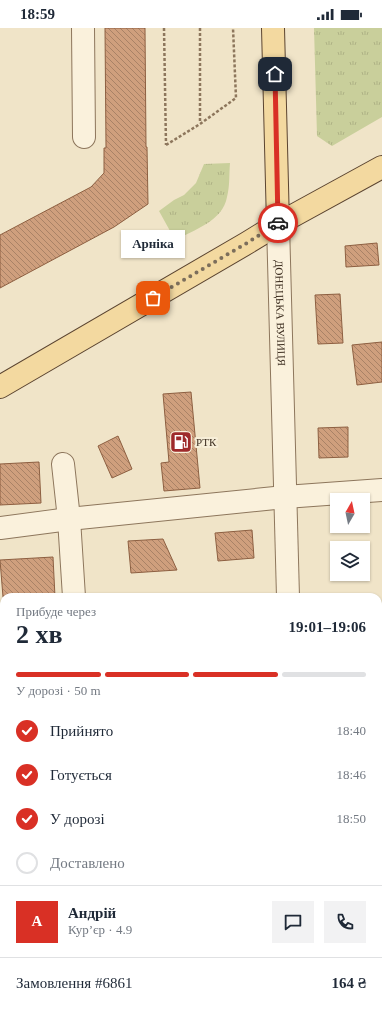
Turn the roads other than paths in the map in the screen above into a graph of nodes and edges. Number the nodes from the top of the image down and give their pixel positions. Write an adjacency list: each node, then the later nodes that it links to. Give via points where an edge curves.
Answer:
1 (83, 28): 3 (street)
2 (274, 28): 5 (main road, ДОНЕЦЬКА ВУЛИЦЯ)
3 (84, 137)
4 (382, 167): 5 (main road)
5 (278, 224): 6 (main road); 9 (street, ДОНЕЦЬКА ВУЛИЦЯ)
6 (0, 387)
7 (63, 464): 10 (street)
8 (382, 490): 9 (street)
9 (285, 497): 10 (street); 13 (street, ДОНЕЦЬКА ВУЛИЦЯ)
10 (69, 519): 11 (street); 12 (street)
11 (0, 528)
12 (74, 593)
13 (288, 593)

